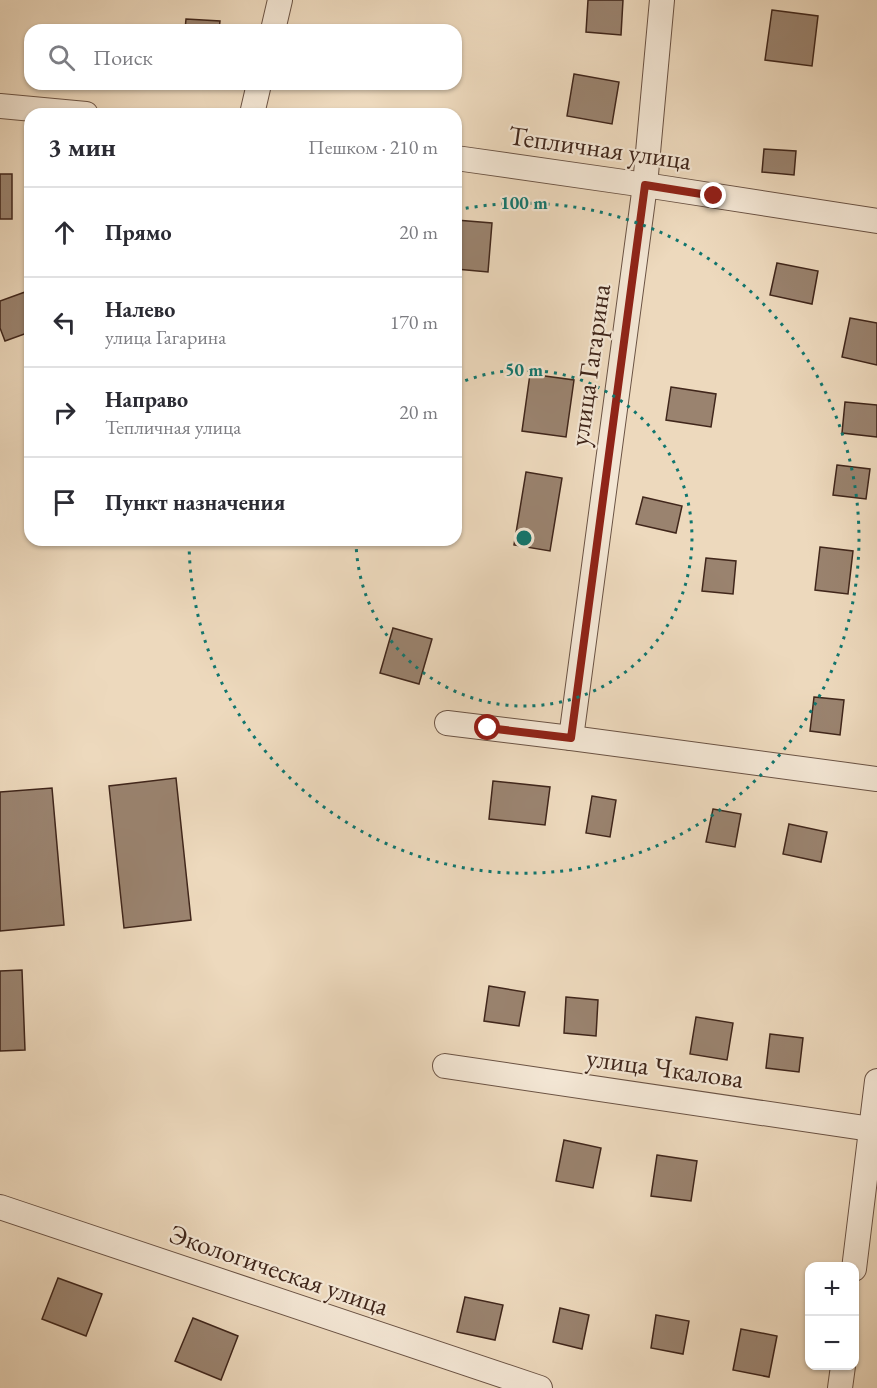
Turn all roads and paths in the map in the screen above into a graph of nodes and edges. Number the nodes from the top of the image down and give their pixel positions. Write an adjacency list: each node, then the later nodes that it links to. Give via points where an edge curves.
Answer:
1 (280, 0): 3 (street)
2 (662, 0): 9 (street, улица Гагарина)
3 (274, 24)
4 (258, 90): 7 (street)
5 (0, 106): 6 (street)
6 (24, 108)
7 (253, 108)
8 (462, 159): 9 (street, Тепличная улица)
9 (645, 185): 10 (street, Тепличная улица); 12 (street, улица Гагарина)
10 (877, 221)
11 (447, 723): 12 (street)
12 (571, 738): 13 (street)
13 (877, 779)
14 (445, 1066): 16 (street, улица Чкалова)
15 (877, 1080): 16 (street)
16 (874, 1129): 18 (street)
17 (0, 1207): 20 (street, Экологическая улица)
18 (856, 1262)
19 (842, 1370): 21 (street)
20 (540, 1388)
21 (840, 1388)

